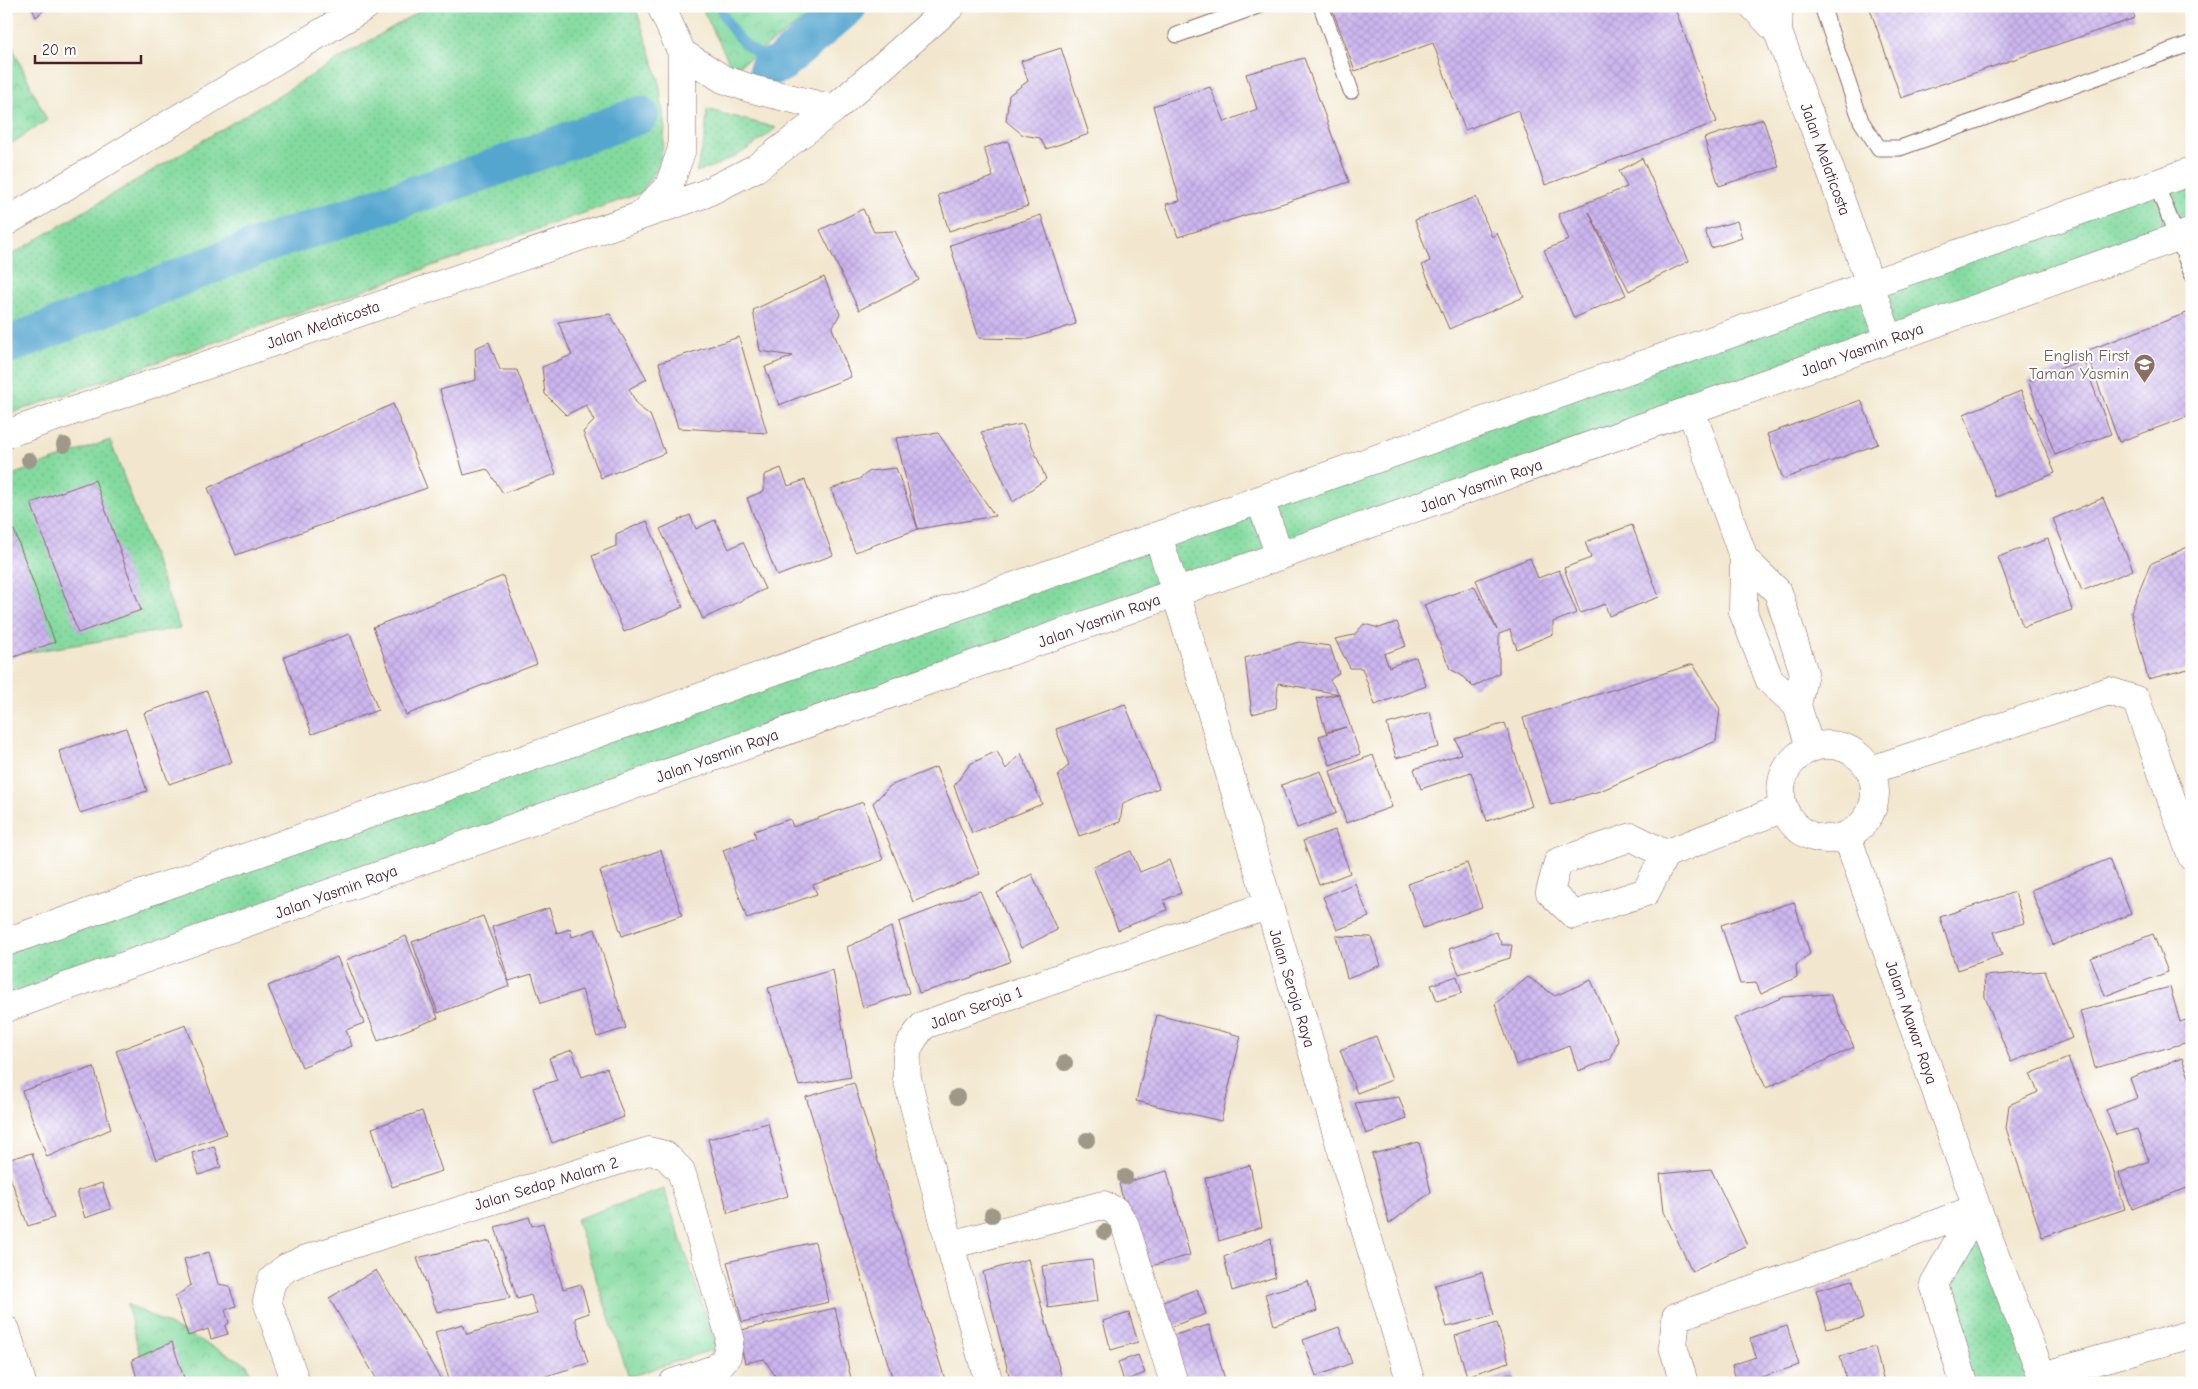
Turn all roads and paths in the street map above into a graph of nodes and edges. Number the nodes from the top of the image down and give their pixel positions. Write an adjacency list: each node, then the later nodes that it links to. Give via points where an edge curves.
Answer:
1 (366, 6): 17 (street)
2 (661, 6): 11 (street, Jalan Melaticosta)
3 (951, 6): 13 (street, Jalan Melaticosta)
4 (1258, 6): 9 (lane)
5 (1321, 6): 12 (lane)
6 (1753, 6): 8 (street, Jalan Melaticosta)
7 (1822, 6): 10 (lane, via 1861,121 1879,148 1900,148)
8 (1778, 19): 20 (street, Jalan Melaticosta)
9 (1177, 35)
10 (2192, 43)
11 (682, 53): 13 (street, via 723,79); 16 (street, Jalan Melaticosta, via 682,149 669,186)
12 (1351, 91)
13 (834, 109): 16 (street, Jalan Melaticosta, via 756,168 704,194)
14 (2192, 172): 15 (street)
15 (2156, 184): 18 (lane); 20 (street)
16 (640, 216): 23 (street, Jalan Melaticosta)
17 (6, 222)
18 (2185, 235): 19 (lane); 21 (street, Jalan Yasmin Raya)
19 (2192, 274)
20 (1871, 286): 21 (street, Jalan Melaticosta); 24 (street)
21 (1889, 339): 22 (street, Jalan Yasmin Raya)
22 (1691, 410): 26 (street, Jalan Yasmin Raya); 27 (street)
23 (6, 434)
24 (1260, 500): 25 (street); 26 (street)
25 (1158, 536): 28 (street, Jalan Seroja Raya); 37 (street)
26 (1280, 556): 28 (street, Jalan Yasmin Raya)
27 (1744, 559): 29 (street, via 1742,612 1770,681); 29 (street, via 1778,592 1804,673)
28 (1176, 593): 36 (street, Jalan Seroja Raya); 38 (street, Jalan Yasmin Raya)
29 (1797, 705): 30 (street)
30 (1810, 748): 31 (street, via 1823,744 1838,745 1851,750); 32 (street, via 1799,754 1786,771 1780,795)
31 (1871, 770): 33 (street, via 1875,801 1870,815 1860,828); 35 (street, via 2109,691 2136,700)
32 (1784, 808): 33 (street, via 1791,822 1816,838); 34 (street)
33 (1847, 836): 39 (street, Jalam Mawar Raya)
34 (1665, 854)
35 (2192, 857)
36 (1269, 905): 40 (street, Jalan Seroja 1, via 924,1025 905,1055 907,1078); 49 (street, Jalan Seroja Raya)
37 (6, 942)
38 (6, 1008)
39 (1977, 1208): 43 (street, Jalam Mawar Raya); 50 (street, via 1676,1317 1673,1346); 51 (street, via 1934,1284)
40 (950, 1245): 47 (street, Jalan Seroja 1); 48 (street, via 1103,1205 1116,1210 1125,1225)
41 (6, 1330): 44 (street)
42 (2192, 1334): 43 (street)
43 (2041, 1379)
44 (22, 1383)
45 (296, 1383): 46 (street, Jalan Sedap Malam 2, via 267,1301 272,1280 286,1268 649,1151 665,1155 681,1171 730,1337 727,1356 717,1368)
46 (674, 1383)
47 (989, 1383)
48 (1174, 1383)
49 (1411, 1383)
50 (1684, 1383)
51 (1964, 1383)

